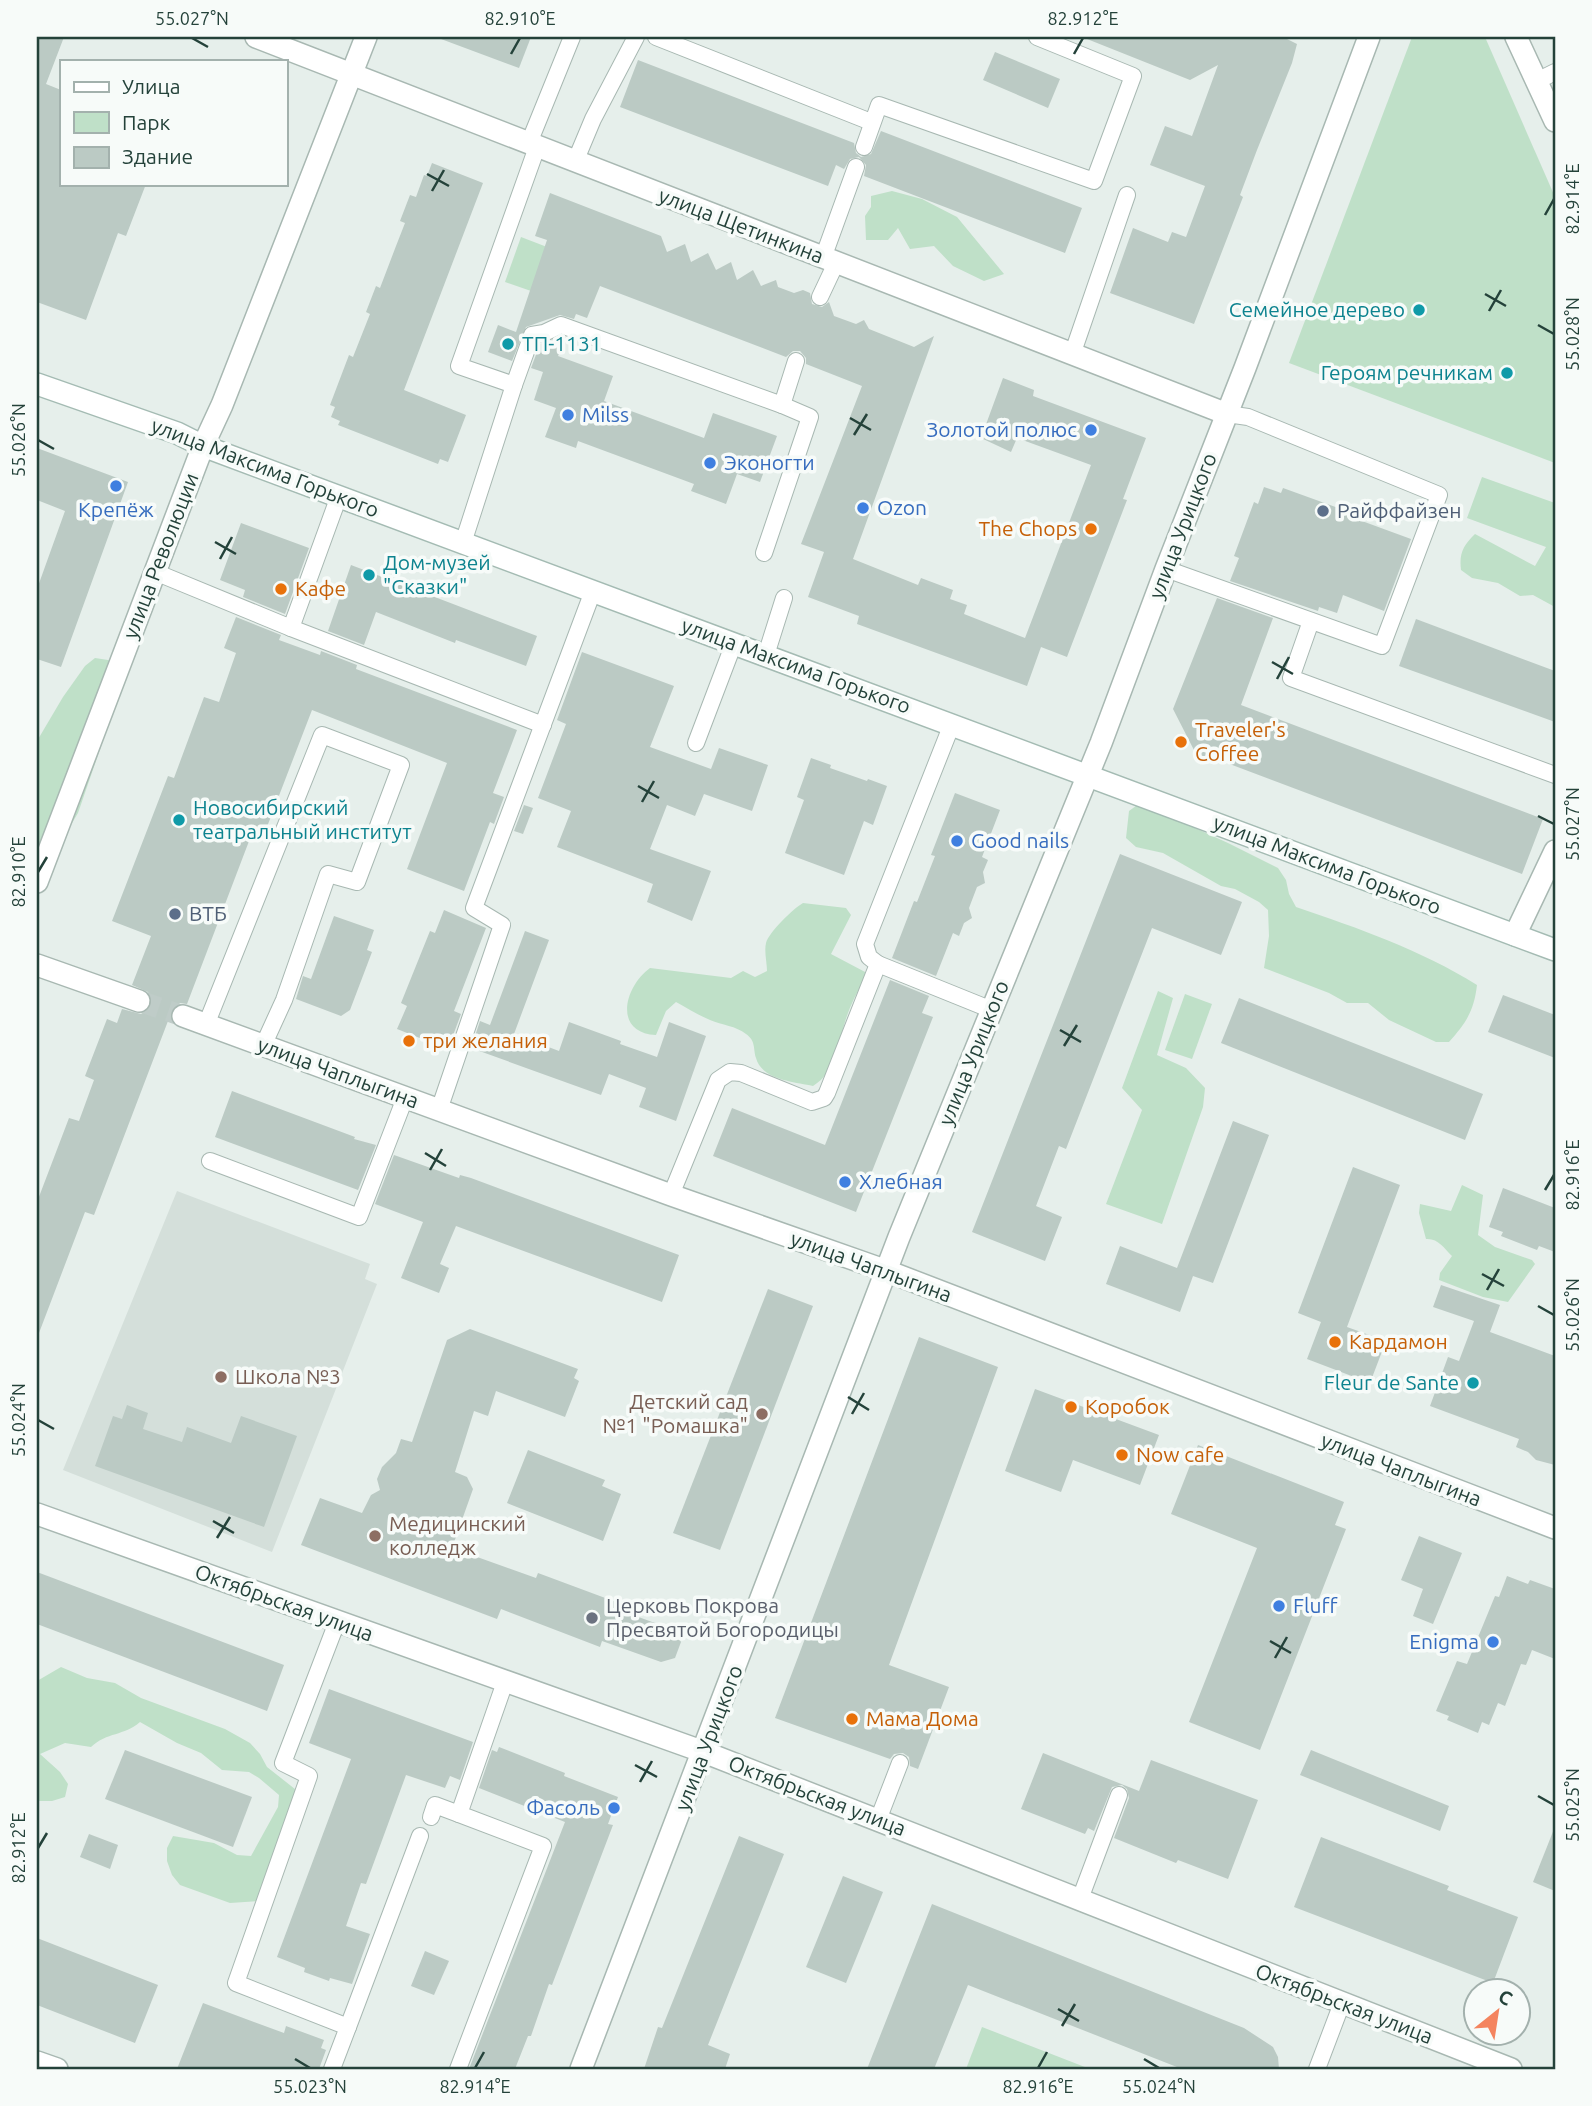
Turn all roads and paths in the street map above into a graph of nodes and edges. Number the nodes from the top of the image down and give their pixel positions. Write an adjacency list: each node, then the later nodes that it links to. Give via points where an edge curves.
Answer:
1 (256, 37): 9 (street, улица Щетинкина)
2 (366, 37): 9 (street, улица Революции)
3 (572, 37): 13 (lane)
4 (636, 37): 15 (lane)
5 (656, 37): 11 (lane)
6 (1037, 37): 11 (lane, via 1133,76 1094,181 879,104)
7 (1369, 37): 25 (street, улица Урицкого)
8 (1516, 37): 10 (street)
9 (352, 74): 13 (street, улица Щетинкина); 26 (street, улица Революции)
10 (1546, 77): 12 (street)
11 (871, 121): 14 (lane)
12 (1555, 121)
13 (533, 145): 15 (street, улица Щетинкина); 23 (lane, via 458,366)
14 (864, 147)
15 (575, 162): 18 (street, улица Щетинкина)
16 (856, 167): 18 (lane)
17 (1127, 195): 20 (lane)
18 (829, 260): 19 (lane); 20 (street, улица Щетинкина)
19 (820, 297)
20 (1072, 355): 25 (street, улица Щетинкина)
21 (796, 361): 24 (lane)
22 (37, 384): 26 (street, улица Максима Горького)
23 (514, 385): 24 (lane, via 532,335 561,325); 28 (lane)
24 (782, 405): 29 (lane, via 810,416)
25 (1227, 414): 30 (street, улица Урицкого); 34 (lane, via 1248,417 1439,495 1382,646)
26 (203, 446): 27 (street, улица Максима Горького); 31 (street, улица Революции)
27 (339, 496): 28 (street, улица Максима Горького); 35 (lane)
28 (463, 543): 32 (street, улица Максима Горького)
29 (764, 553)
30 (1166, 569): 34 (lane); 41 (street, улица Урицкого)
31 (155, 572): 35 (lane); 44 (street, улица Революции)
32 (593, 591): 36 (street, улица Максима Горького); 38 (lane)
33 (784, 598): 37 (lane)
34 (1311, 621): 42 (lane, via 1291,678)
35 (291, 628): 38 (lane)
36 (734, 643): 37 (street, улица Максима Горького); 40 (lane)
37 (766, 655): 39 (street, улица Максима Горького)
38 (542, 724): 55 (lane, via 474,908 502,925)
39 (952, 724): 41 (street, улица Максима Горького); 47 (lane, via 865,944 869,957)
40 (696, 743)
41 (1087, 775): 45 (street, улица Максима Горького); 50 (street, улица Урицкого)
42 (1555, 775)
43 (1555, 851): 45 (street)
44 (37, 882)
45 (1515, 935): 46 (street, улица Максима Горького)
46 (1555, 950)
47 (878, 964): 50 (lane); 57 (lane, via 824,1098 813,1102 741,1073 724,1074)
48 (37, 965): 49 (street)
49 (139, 1001)
50 (992, 1010): 58 (street, улица Урицкого)
51 (183, 1016): 52 (street, улица Чаплыгина)
52 (206, 1025): 53 (street, улица Чаплыгина); 53 (lane, via 322,735 401,765 356,882 328,874)
53 (263, 1046): 54 (street, улица Чаплыгина)
54 (405, 1098): 55 (street, улица Чаплыгина); 56 (lane, via 359,1217)
55 (439, 1110): 57 (street, улица Чаплыгина)
56 (210, 1161)
57 (671, 1195): 58 (street, улица Чаплыгина)
58 (887, 1271): 60 (street, улица Чаплыгина); 63 (street, улица Урицкого)
59 (37, 1514): 61 (street, Октябрьская улица)
60 (1555, 1528)
61 (337, 1622): 62 (street, Октябрьская улица); 72 (lane, via 283,1763 309,1776 236,1983)
62 (505, 1682): 63 (street, Октябрьская улица); 66 (lane)
63 (704, 1752): 68 (street, Октябрьская улица); 77 (street, улица Урицкого)
64 (900, 1763): 68 (lane)
65 (1119, 1795): 70 (lane)
66 (459, 1814): 67 (lane, via 435,1805); 76 (lane, via 543,1846)
67 (431, 1817)
68 (878, 1820): 70 (street, Октябрьская улица)
69 (421, 1836): 72 (lane)
70 (1080, 1899): 71 (street, Октябрьская улица)
71 (1342, 2003): 78 (lane); 79 (street, Октябрьская улица)
72 (348, 2027): 75 (lane)
73 (37, 2062): 74 (street)
74 (57, 2069)
75 (332, 2069)
76 (458, 2069)
77 (581, 2069)
78 (1317, 2069)
79 (1511, 2069)

